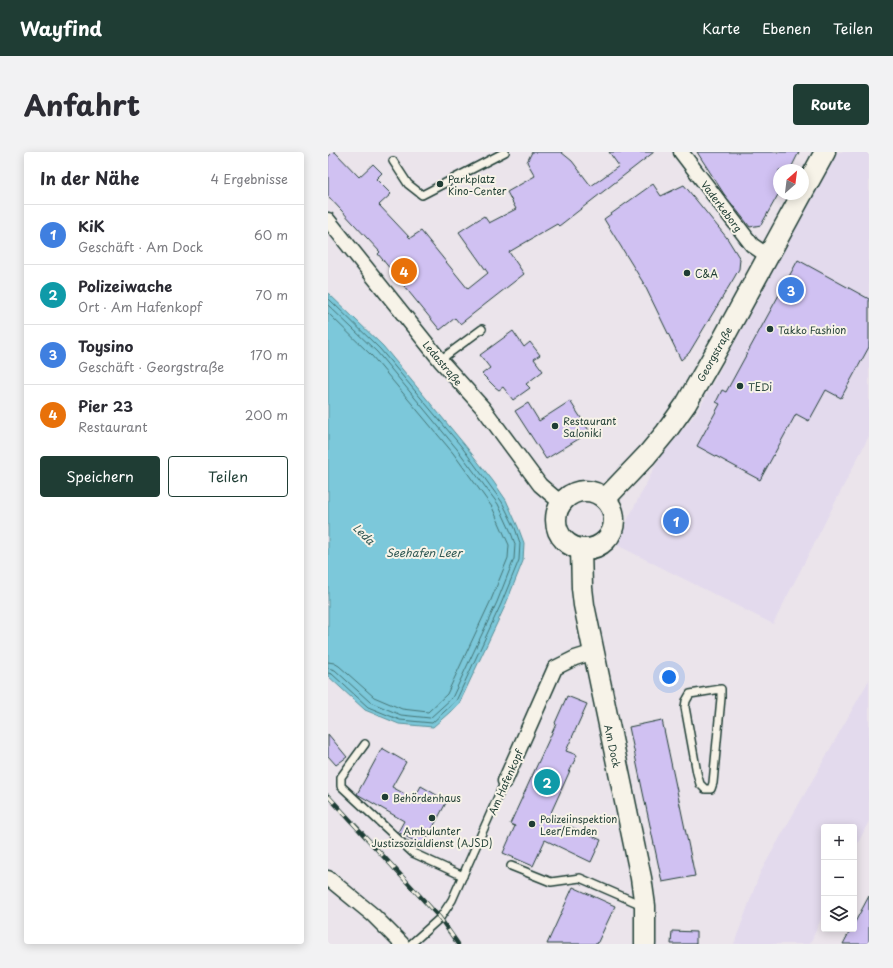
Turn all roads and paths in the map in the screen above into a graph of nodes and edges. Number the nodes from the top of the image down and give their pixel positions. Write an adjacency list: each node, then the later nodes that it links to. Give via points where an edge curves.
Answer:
1 (505, 152): 4 (lane, via 422,195 408,184)
2 (680, 152): 8 (street, Vaderkeborg, via 752,244)
3 (825, 152): 5 (main road, Georgstraße)
4 (393, 161)
5 (809, 181)
6 (798, 200): 8 (main road, Georgstraße)
7 (328, 220): 10 (street, Ledastraße)
8 (768, 256): 11 (main road, Georgstraße, via 686,404 666,432)
9 (482, 329): 10 (lane)
10 (440, 360): 12 (street, Ledastraße, via 483,408 540,485)
11 (605, 499): 12 (main road, via 592,491 582,490 568,496); 13 (main road, via 614,513 613,530 598,546)
12 (561, 503): 13 (main road, via 556,517 559,532 568,543)
13 (582, 549): 14 (main road, Am Dock, via 582,588)
14 (594, 652): 17 (street, Am Hafenkopf, via 555,668); 21 (main road, Am Dock)
15 (721, 689): 15 (lane, via 713,783 711,789 705,789 700,784 697,773 686,701 690,694)
16 (365, 744): 19 (lane, via 341,776 341,786 413,853)
17 (505, 782): 19 (lane, Am Hafenkopf)
18 (511, 866): 21 (lane, via 551,882 580,878)
19 (463, 876): 23 (lane, Am Hafenkopf, via 440,918)
20 (328, 878): 22 (street, via 373,915)
21 (645, 906): 24 (main road, Am Dock)
22 (402, 944)
23 (411, 944)
24 (645, 944)

